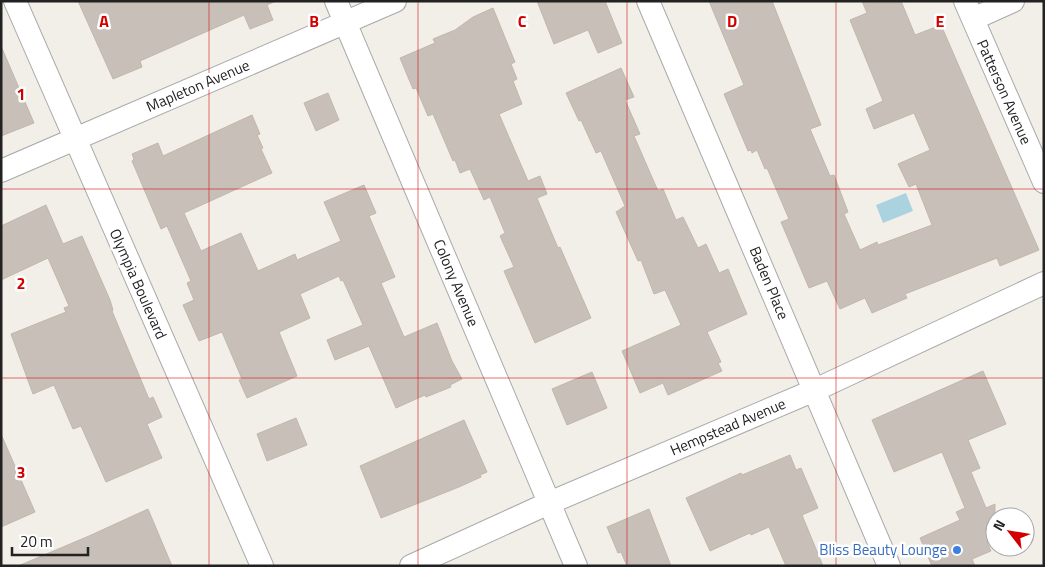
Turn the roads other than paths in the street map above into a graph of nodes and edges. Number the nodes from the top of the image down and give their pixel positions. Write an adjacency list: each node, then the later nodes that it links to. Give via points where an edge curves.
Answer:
1 (15, 1): 8 (street, Olympia Boulevard)
2 (336, 1): 7 (street, Colony Avenue)
3 (394, 1): 7 (street, Mapleton Avenue)
4 (648, 1): 12 (street, Baden Place)
5 (1013, 1): 6 (street)
6 (969, 10): 10 (street, Patterson Avenue)
7 (345, 23): 8 (street, Mapleton Avenue); 13 (street, Colony Avenue)
8 (75, 139): 9 (street, Mapleton Avenue); 14 (street, Olympia Boulevard)
9 (1, 171)
10 (1044, 182)
11 (1044, 283): 12 (street, Hempstead Avenue)
12 (815, 390): 13 (street, Hempstead Avenue); 17 (street, Baden Place)
13 (549, 503): 15 (street, Hempstead Avenue); 16 (street, Colony Avenue)
14 (262, 566)
15 (411, 566)
16 (576, 566)
17 (889, 566)

